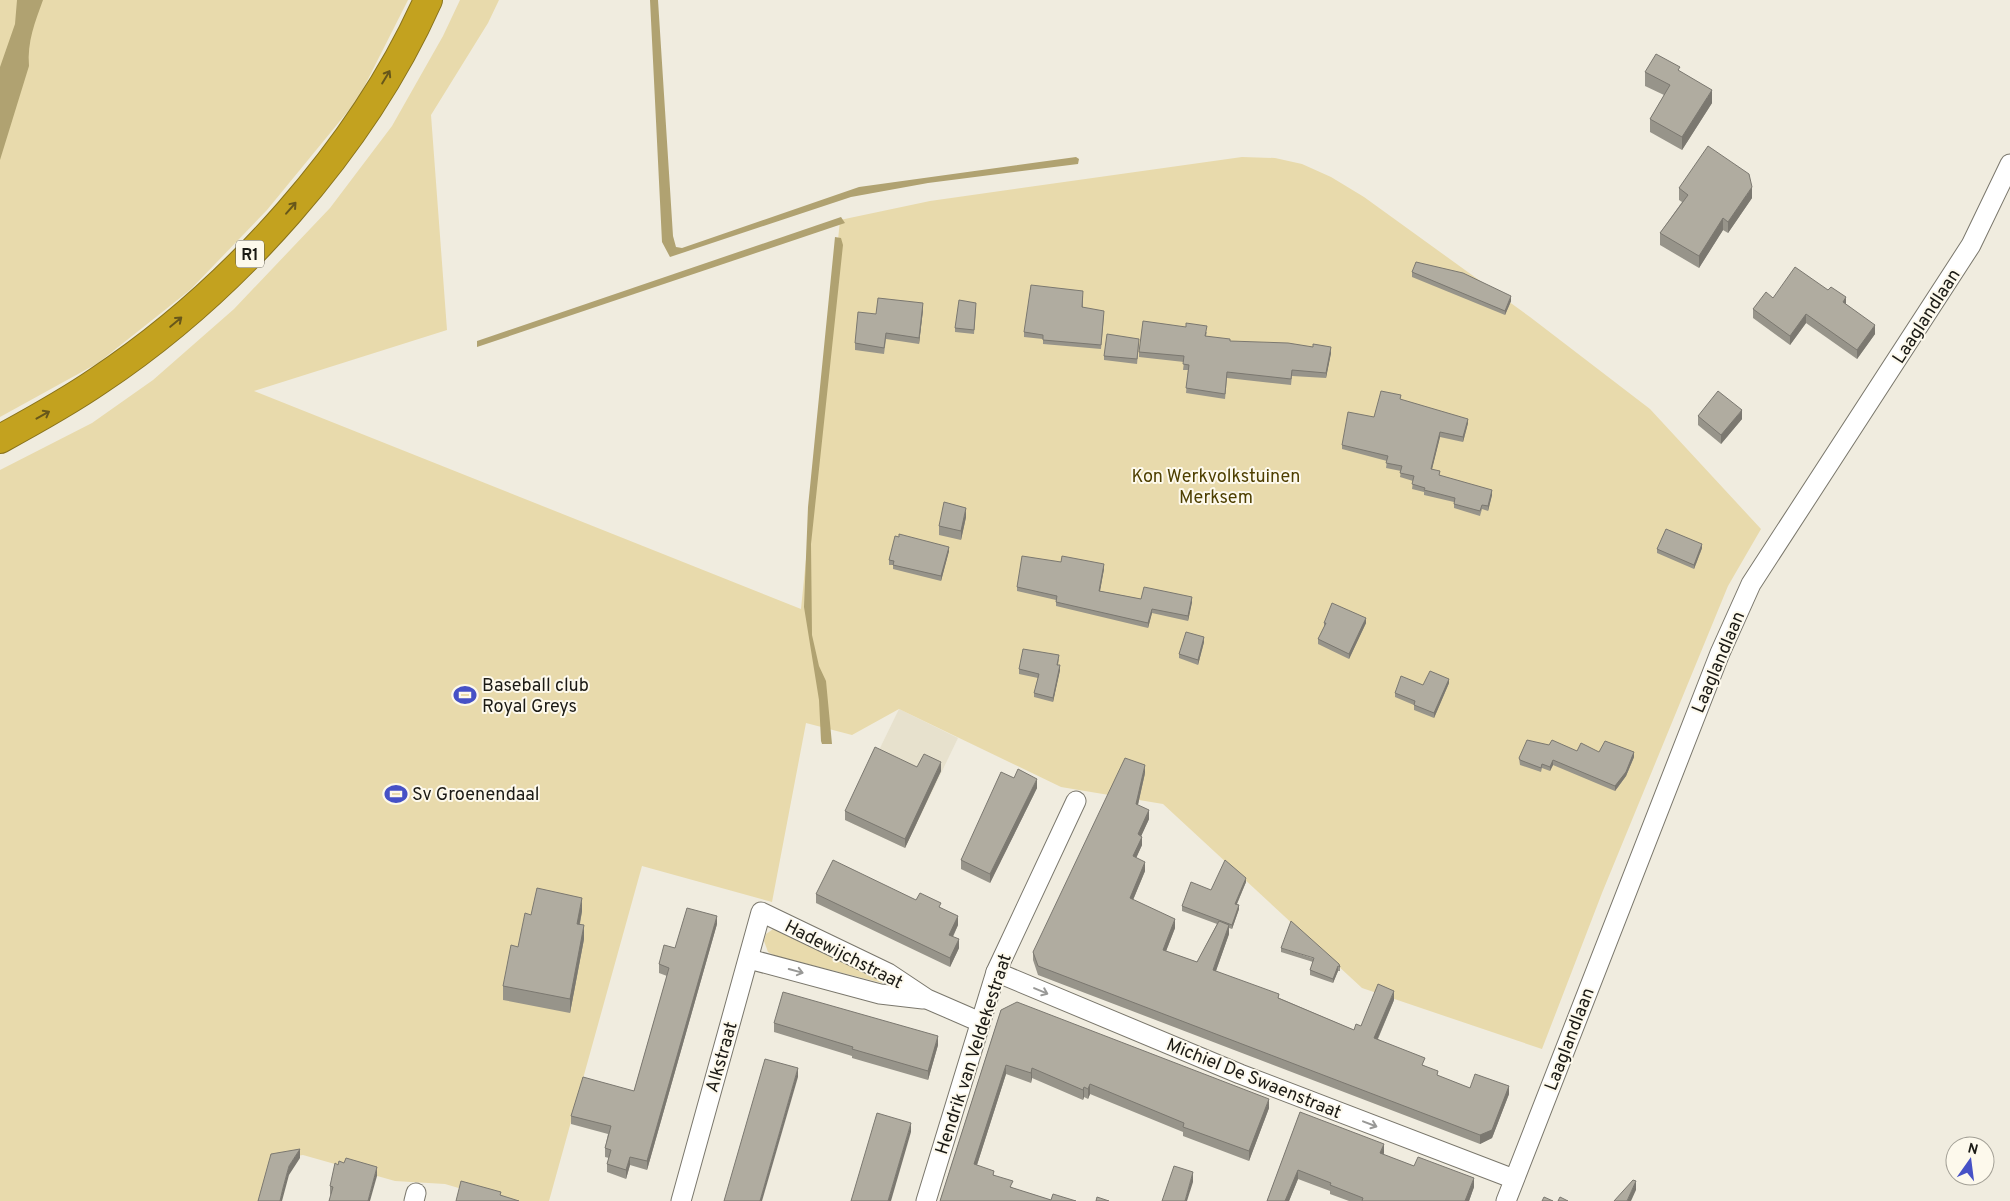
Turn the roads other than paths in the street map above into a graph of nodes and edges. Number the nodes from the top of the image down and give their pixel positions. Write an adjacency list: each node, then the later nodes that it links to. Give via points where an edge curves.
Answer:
1 (428, 0): 3 (highway, R1, one-way to 1, via 47,413 137,354 236,269 301,198 354,128 396,61)
2 (2010, 164): 10 (street, Laaglandlaan, via 1966,252 1751,584 1720,653)
3 (0, 439)
4 (1076, 800): 7 (street, Hendrik van Veldekestraat)
5 (761, 912): 6 (street, Alkstraat); 8 (street, Hadewijchstraat, via 888,973)
6 (749, 959): 8 (street, Hadewijchstraat, one-way to 8, via 880,994); 11 (street, Alkstraat)
7 (996, 972): 9 (street, Hendrik van Veldekestraat); 10 (street, Michiel De Swaenstraat, one-way to 10, via 1240,1074)
8 (927, 999): 9 (street, Hadewijchstraat)
9 (980, 1022): 12 (street, Hendrik van Veldekestraat)
10 (1514, 1179): 13 (street, Laaglandlaan)
11 (681, 1201)
12 (926, 1201)
13 (1506, 1201)

